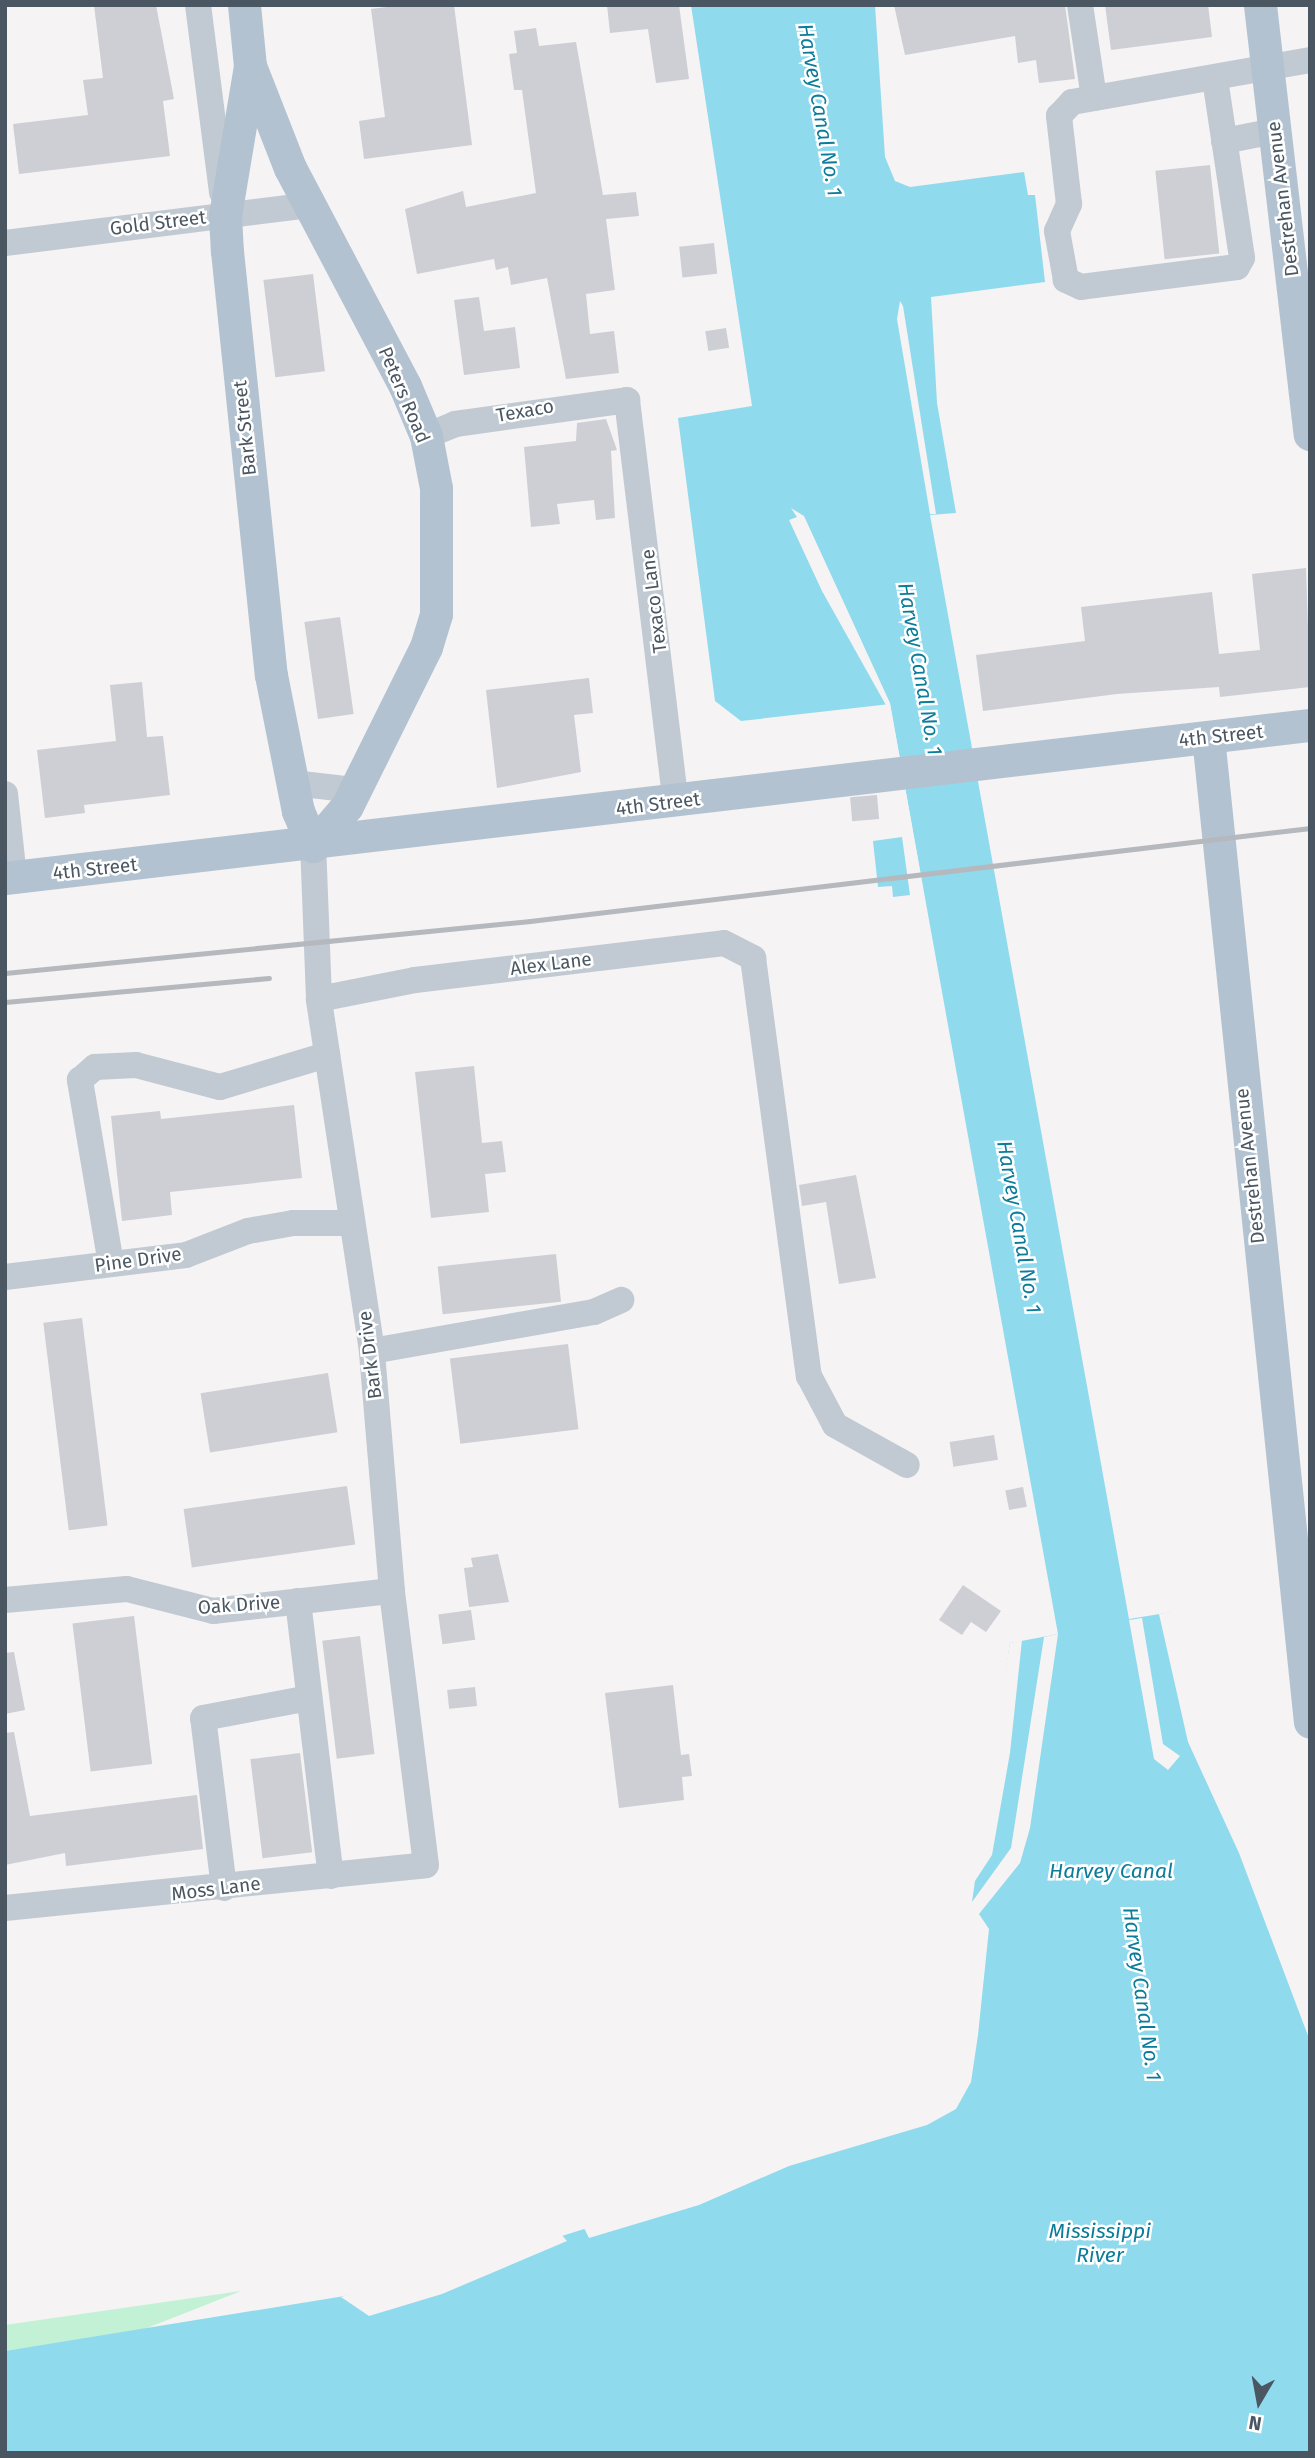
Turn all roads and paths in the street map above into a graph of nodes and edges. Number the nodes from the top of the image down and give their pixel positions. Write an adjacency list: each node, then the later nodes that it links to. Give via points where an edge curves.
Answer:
1 (198, 5): 13 (street, Bark Street)
2 (244, 5): 6 (main road, Peters Road)
3 (1080, 5): 9 (street)
4 (1260, 5): 7 (main road, Destrehan Avenue)
5 (1310, 60): 7 (street)
6 (250, 66): 12 (main road, Peters Road); 13 (main road, Peters Road)
7 (1268, 70): 8 (street); 10 (main road, Destrehan Avenue)
8 (1215, 79): 9 (street); 11 (street)
9 (1094, 98): 11 (street, via 1072,102 1059,116 1069,204 1058,231 1066,280 1081,287 1237,267 1242,258)
10 (1275, 131): 11 (street); 16 (main road, Destrehan Avenue)
11 (1224, 141)
12 (310, 205): 13 (street, Gold Street); 17 (main road, Peters Road)
13 (225, 215): 14 (street, Gold Street); 20 (main road, Bark Street, via 271,675)
14 (5, 243)
15 (627, 400): 17 (street, Texaco, via 455,424); 23 (street, Texaco Lane)
16 (1310, 434)
17 (426, 436): 21 (main road, Peters Road, via 436,488 436,614)
18 (1310, 726): 19 (main road, 4th Street)
19 (1208, 737): 23 (main road, 4th Street, via 994,759); 38 (main road, Destrehan Avenue)
20 (293, 783): 21 (street); 24 (main road, Bark Street)
21 (354, 790): 24 (main road, Peters Road)
22 (5, 794): 25 (street)
23 (676, 802): 24 (main road, 4th Street)
24 (313, 846): 25 (main road, 4th Street); 26 (street, Bark Drive, via 311,926)
25 (10, 878)
26 (319, 999): 27 (street, Bark Drive); 33 (street, Alex Lane, via 415,981 724,943 753,958 809,1376 835,1425)
27 (327, 1055): 28 (street, Bark Drive); 29 (street, via 220,1087 136,1065 95,1068 80,1080)
28 (351, 1223): 29 (street, Pine Drive, via 282,1225 186,1255); 32 (street, Bark Drive)
29 (111, 1264): 30 (street, Pine Drive)
30 (5, 1278)
31 (621, 1300): 32 (street, via 594,1312)
32 (372, 1351): 34 (street, Bark Drive)
33 (907, 1465)
34 (392, 1591): 36 (street, Oak Drive); 39 (street, Bark Drive)
35 (5, 1600): 36 (street, Oak Drive, via 127,1589 213,1611)
36 (298, 1601): 37 (street)
37 (309, 1698): 40 (street); 41 (street, via 203,1718)
38 (1310, 1722)
39 (426, 1865): 40 (street, Moss Lane)
40 (331, 1876): 41 (street, Moss Lane)
41 (224, 1888): 42 (street, Moss Lane)
42 (5, 1908)

